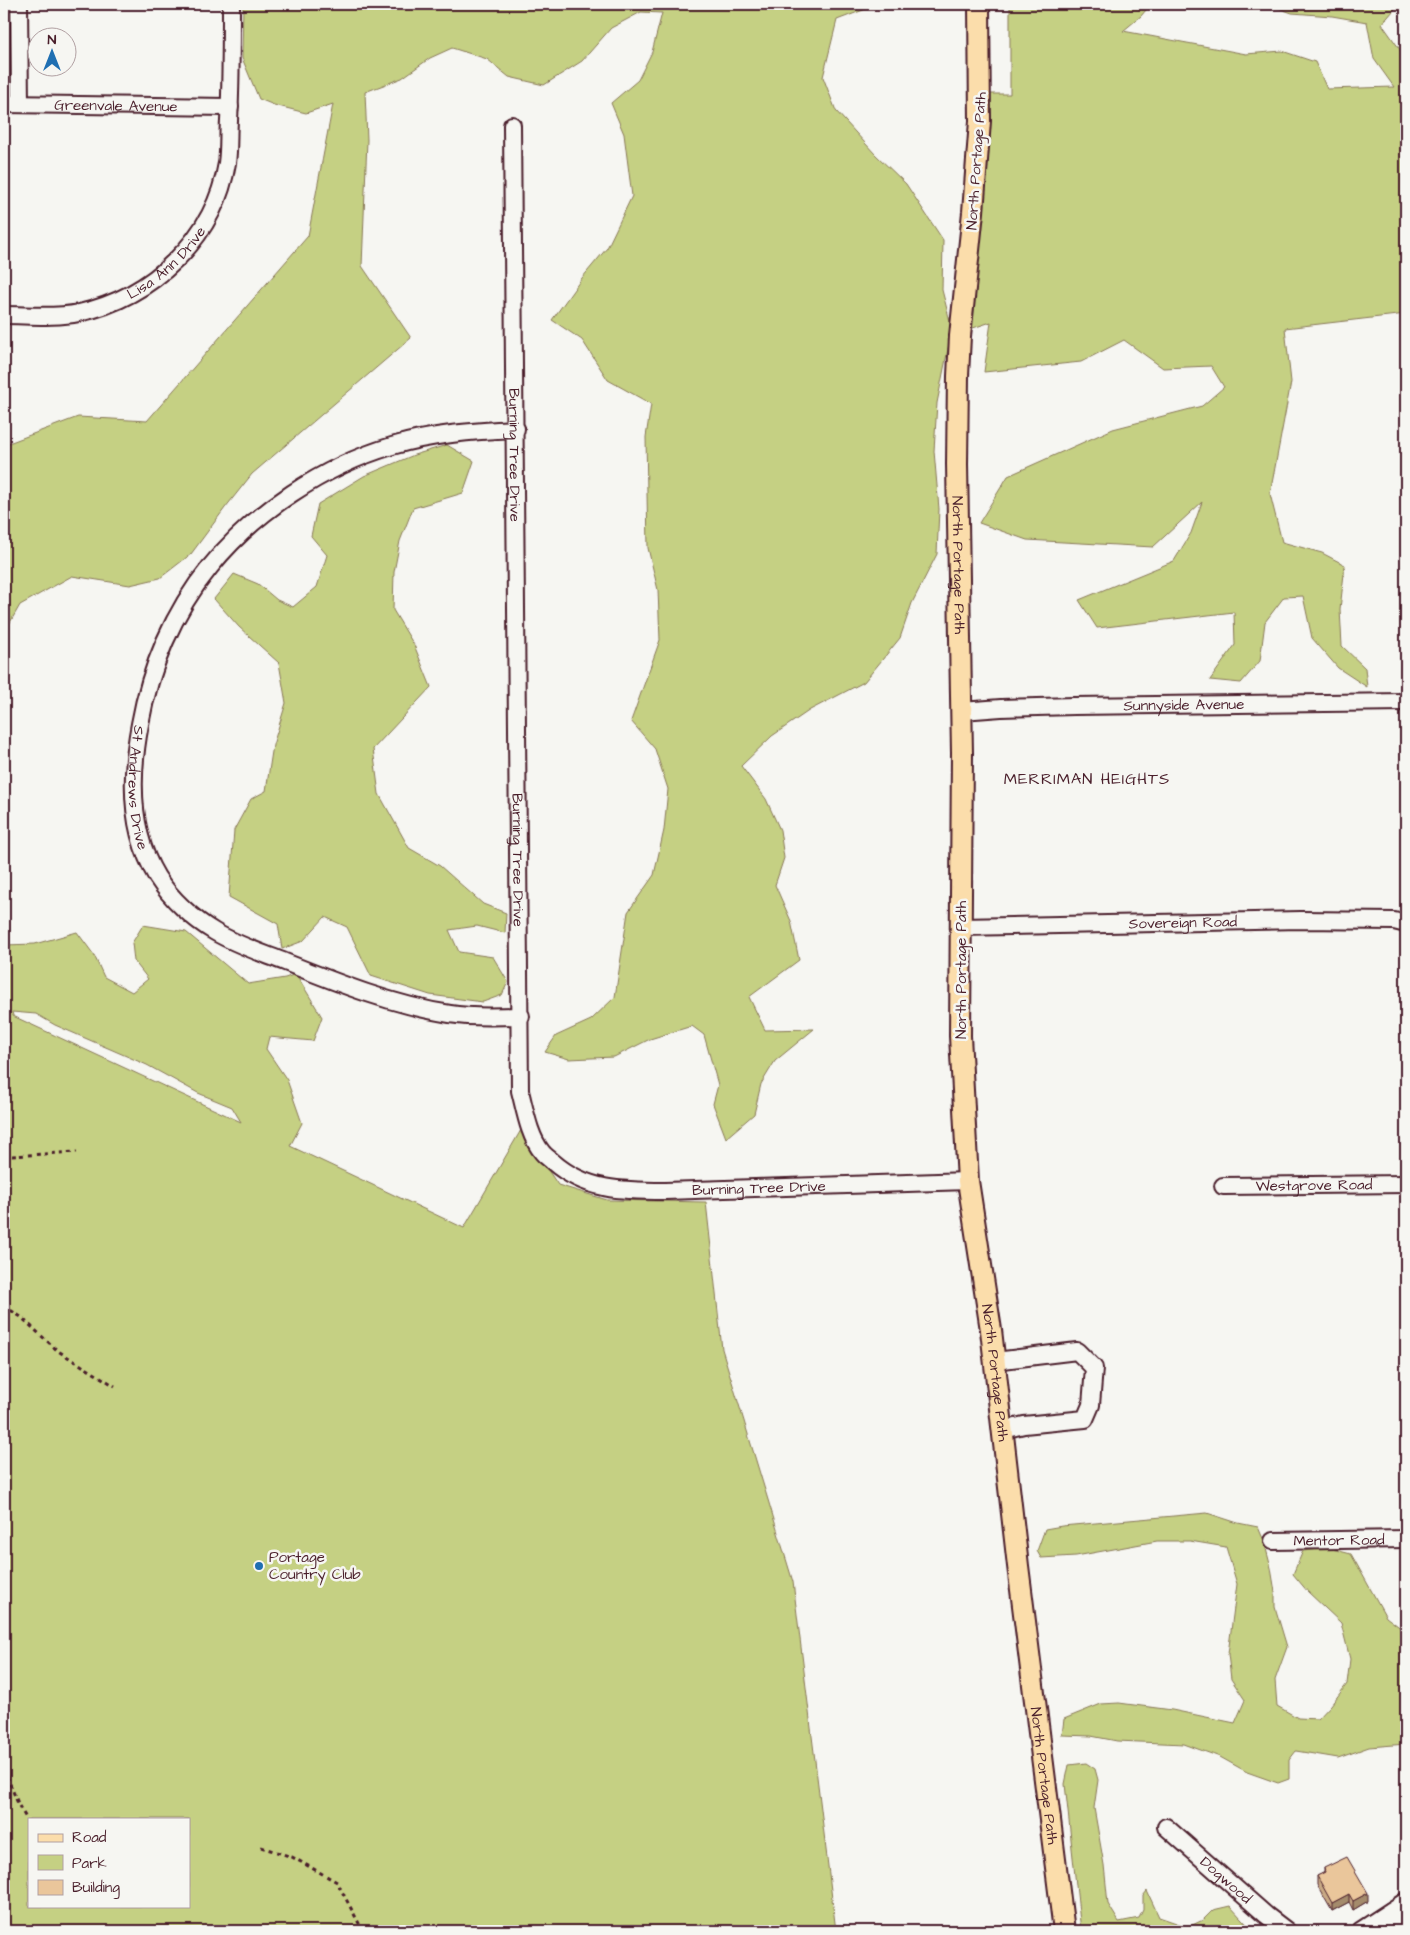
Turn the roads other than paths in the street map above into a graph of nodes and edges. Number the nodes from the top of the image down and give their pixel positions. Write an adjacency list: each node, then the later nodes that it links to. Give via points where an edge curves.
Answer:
1 (19, 4): 5 (street)
2 (231, 4): 6 (street, Lisa Ann Drive)
3 (979, 4): 11 (main road, North Portage Path, via 980,136 958,376)
4 (4, 104): 5 (street, Greenvale Avenue)
5 (20, 104): 6 (street, Greenvale Avenue)
6 (230, 107): 8 (street, Lisa Ann Drive, via 227,162 221,187 204,225 174,263 129,295 104,306 66,314)
7 (512, 125): 9 (street, Burning Tree Drive)
8 (4, 315)
9 (516, 429): 14 (street, Burning Tree Drive); 14 (street, St Andrews Drive, via 424,438 360,457 296,490 228,548 190,596 154,667 136,743 133,802 144,850 156,876 187,912 217,933 338,983 405,1006 461,1015)
10 (1406, 702): 11 (street, Sunnyside Avenue, via 1065,706)
11 (962, 711): 13 (main road, North Portage Path)
12 (1406, 924): 13 (street, Sovereign Road, via 1394,921 1301,920)
13 (961, 926): 15 (main road, North Portage Path, via 960,1036)
14 (521, 1016): 15 (street, Burning Tree Drive, via 520,1091 527,1121 541,1151 565,1173 592,1185 618,1190 665,1190)
15 (968, 1181): 18 (main road, North Portage Path)
16 (1406, 1184): 17 (street, Westgrove Road)
17 (1223, 1186)
18 (995, 1361): 19 (main road, North Portage Path); 19 (street, via 1077,1351 1094,1368 1091,1405 1085,1420)
19 (1003, 1430): 25 (main road, North Portage Path)
20 (1406, 1539): 21 (street, Mentor Road)
21 (1273, 1541)
22 (1166, 1827): 26 (street, Dogwood)
23 (1406, 1901): 24 (street)
24 (1391, 1911): 27 (street); 28 (street)
25 (1064, 1931)
26 (1287, 1931)
27 (1360, 1931)
28 (1392, 1931)

